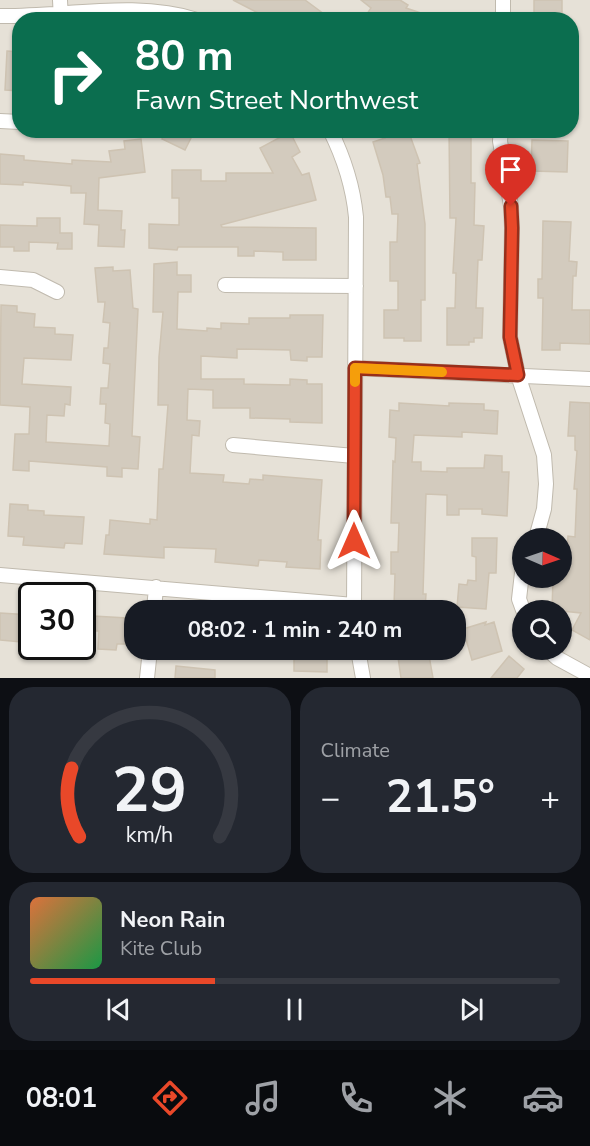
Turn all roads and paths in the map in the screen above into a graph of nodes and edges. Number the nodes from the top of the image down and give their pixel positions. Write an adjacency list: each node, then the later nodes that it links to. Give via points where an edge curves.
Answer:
1 (61, 11): 2 (street)
2 (158, 12)
3 (334, 138): 7 (street, via 354,195)
4 (500, 138): 10 (street, via 511,206 510,337)
5 (0, 277): 8 (street, via 33,280)
6 (225, 285): 7 (street)
7 (356, 286): 9 (street)
8 (57, 292)
9 (355, 368): 10 (street); 13 (street)
10 (518, 375): 11 (street); 14 (street, via 544,455 546,484)
11 (590, 379)
12 (233, 445): 13 (street)
13 (354, 456): 19 (street)
14 (539, 528)
15 (0, 575): 16 (street)
16 (156, 587): 17 (street); 18 (street)
17 (155, 600)
18 (279, 600)
19 (354, 600)
20 (149, 660): 24 (street)
21 (360, 660): 25 (street)
22 (561, 660): 23 (street)
23 (590, 676)
24 (147, 678)
25 (363, 678)

